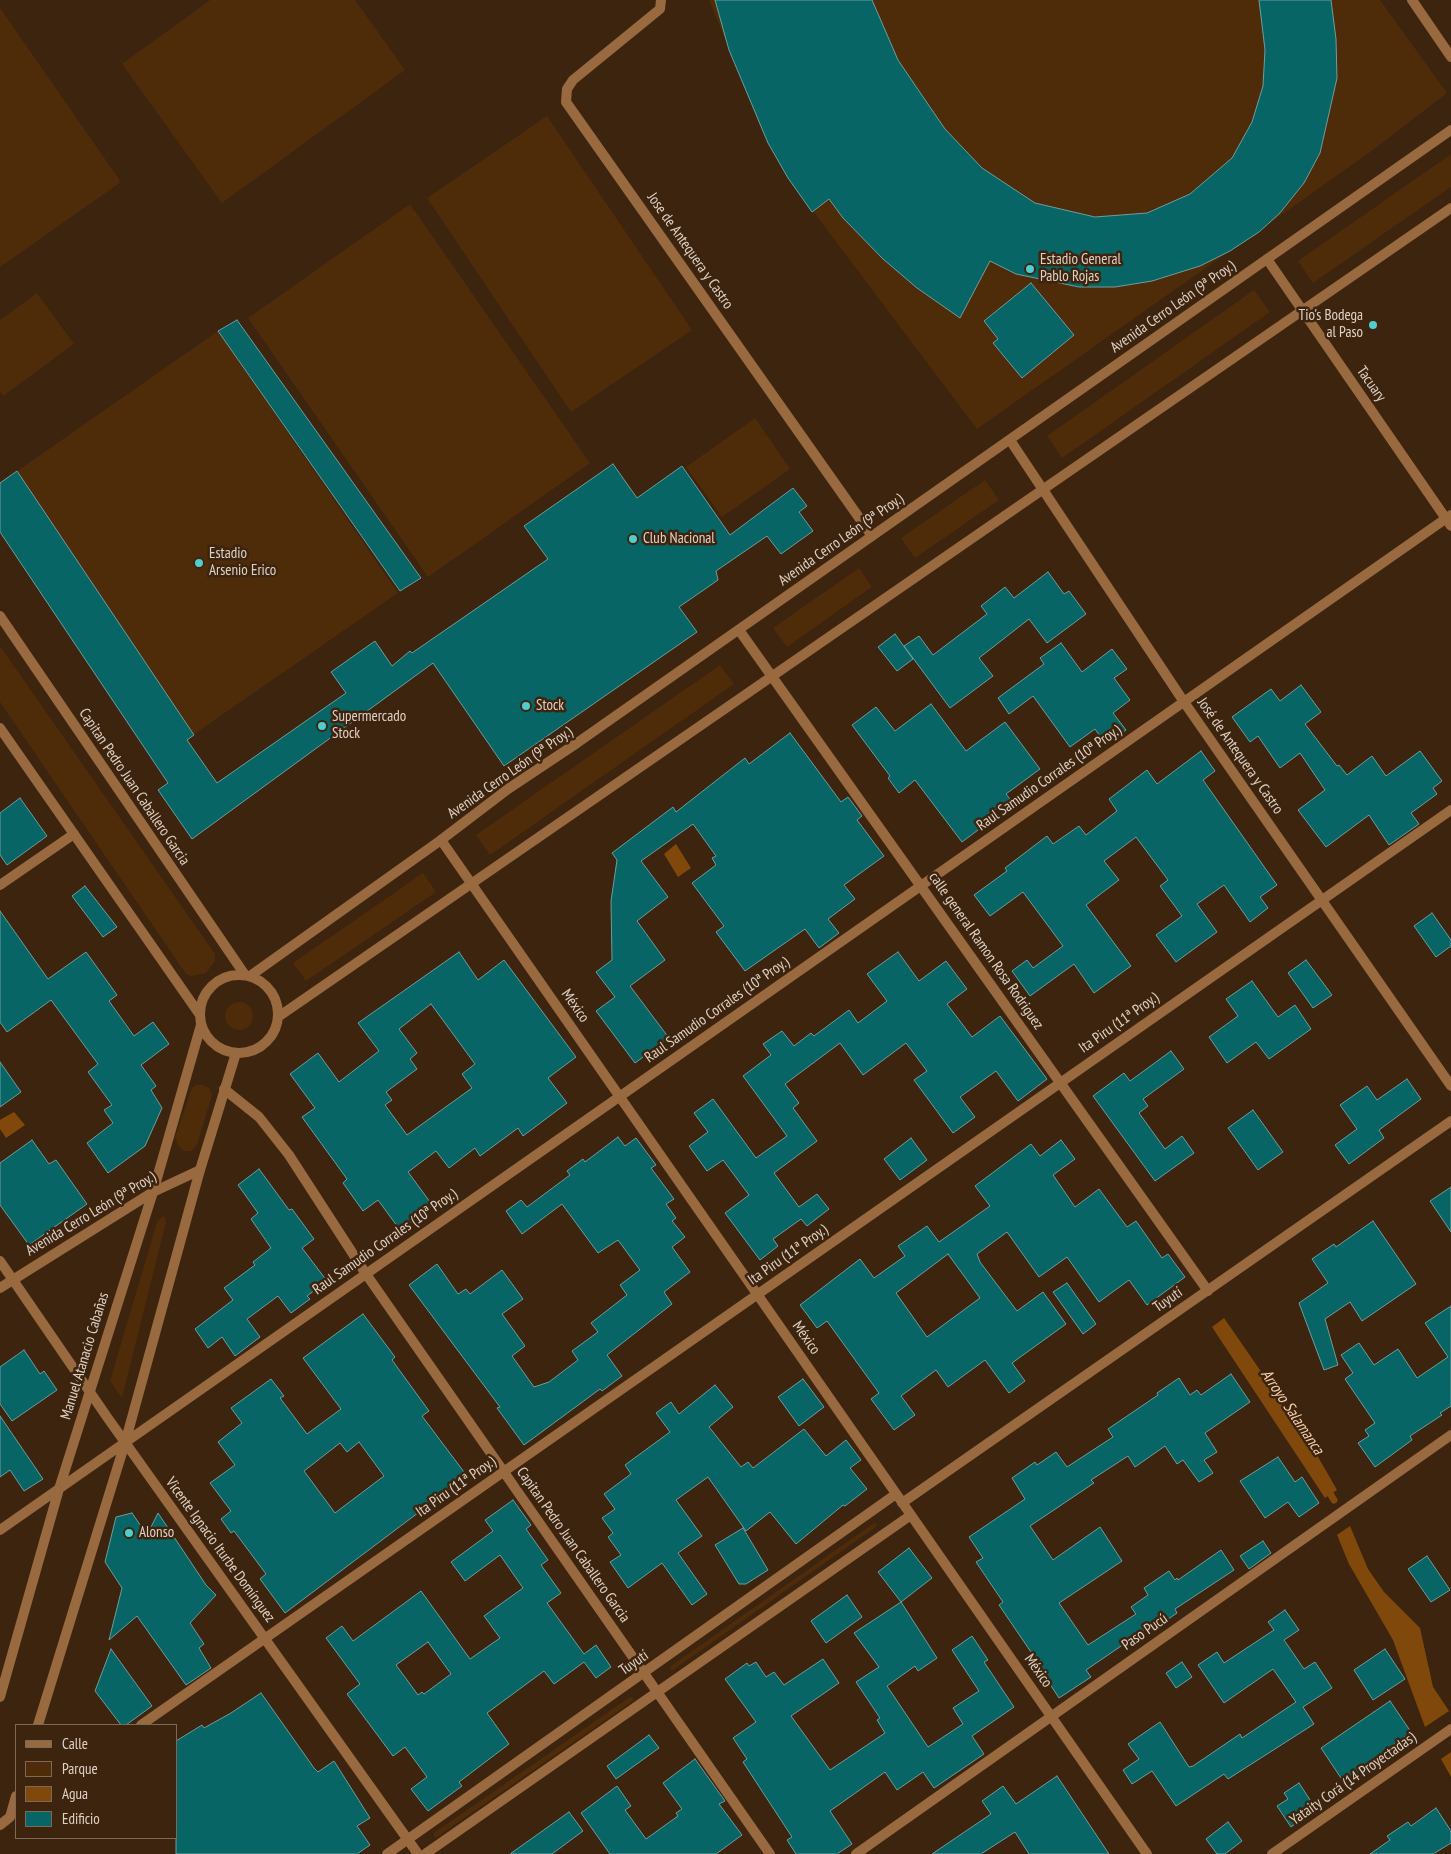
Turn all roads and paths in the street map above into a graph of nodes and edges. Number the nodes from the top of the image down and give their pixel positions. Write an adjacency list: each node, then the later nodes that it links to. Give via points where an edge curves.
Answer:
1 (661, 0): 11 (street, Jose de Antequera y Castro, via 660,9 573,80 566,102)
2 (1412, 0): 3 (street)
3 (1451, 57)
4 (1451, 130): 6 (street, Avenida Cerro León (9ª Proy.))
5 (1451, 208): 7 (street)
6 (1266, 259): 7 (street, Tacuary); 8 (street, Avenida Cerro León (9ª Proy.))
7 (1302, 311): 9 (street); 10 (street, Tacuary)
8 (1010, 440): 9 (street, José de Antequera y Castro); 11 (street, Avenida Cerro León (9ª Proy.))
9 (1043, 490): 14 (street); 15 (street, José de Antequera y Castro)
10 (1449, 520): 15 (street, Raul Samudio Corrales (10ª Proy.))
11 (872, 536): 13 (street, Avenida Cerro León (9ª Proy.))
12 (0, 616): 24 (street, Capitan Pedro Juan Caballero Garcia)
13 (739, 630): 14 (street, calle general Ramon Rosa Rodriguez); 19 (street, Avenida Cerro León (9ª Proy.), via 508,789)
14 (772, 677): 20 (street); 22 (street, calle general Ramon Rosa Rodriguez)
15 (1184, 702): 22 (street, Raul Samudio Corrales (10ª Proy.)); 23 (street, José de Antequera y Castro)
16 (0, 728): 18 (street)
17 (1451, 810): 23 (street, Ita Piru (11ª Proy.))
18 (74, 834): 21 (street); 26 (street)
19 (441, 840): 20 (street, México); 24 (street, Avenida Cerro León (9ª Proy.))
20 (471, 884): 25 (street); 31 (street, México)
21 (0, 885)
22 (921, 885): 28 (street, calle general Ramon Rosa Rodriguez); 31 (street, Raul Samudio Corrales (10ª Proy.))
23 (1322, 900): 28 (street, Ita Piru (11ª Proy.)); 29 (street, José de Antequera y Castro)
24 (247, 975): 25 (street, via 258,979 271,991 276,999); 26 (street, via 231,975 215,982 204,997)
25 (278, 1017): 27 (street, via 275,1030 263,1045 252,1051)
26 (201, 1020): 27 (street, via 206,1035 214,1044); 34 (street, Manuel Atanacio Cabañas)
27 (236, 1052): 30 (street)
28 (1061, 1082): 39 (street, calle general Ramon Rosa Rodriguez); 40 (street, Ita Piru (11ª Proy.))
29 (1451, 1086)
30 (224, 1089): 33 (street); 36 (street, Capitan Pedro Juan Caballero Garcia, via 244,1103 273,1134)
31 (620, 1096): 36 (street, Raul Samudio Corrales (10ª Proy.)); 40 (street, México)
32 (1451, 1121): 39 (street, Tuyutí)
33 (200, 1170): 34 (street, Avenida Cerro León (9ª Proy.)); 43 (street)
34 (153, 1192): 37 (street, Avenida Cerro León (9ª Proy.)); 41 (street, Manuel Atanacio Cabañas)
35 (0, 1261): 37 (street, Vicente Ignacio Iturbe Domínguez)
36 (366, 1274): 43 (street, Raul Samudio Corrales (10ª Proy.)); 44 (street, Capitan Pedro Juan Caballero Garcia)
37 (13, 1279): 38 (street, Avenida Cerro León (9ª Proy.)); 41 (street, Vicente Ignacio Iturbe Domínguez)
38 (0, 1288)
39 (1208, 1291): 46 (street, Tuyutí)
40 (758, 1295): 44 (street, Ita Piru (11ª Proy.)); 46 (street, México)
41 (89, 1392): 43 (street, Vicente Ignacio Iturbe Domínguez); 45 (street, Manuel Atanacio Cabañas)
42 (1451, 1435): 53 (street, Paso Pucú)
43 (125, 1443): 45 (street, Raul Samudio Corrales (10ª Proy.)); 49 (street, Vicente Ignacio Iturbe Domínguez); 54 (street)
44 (504, 1472): 49 (street, Ita Piru (11ª Proy.)); 50 (street, Capitan Pedro Juan Caballero Garcia)
45 (59, 1489): 48 (street, Raul Samudio Corrales (10ª Proy.)); 52 (street, Manuel Atanacio Cabañas)
46 (900, 1499): 47 (street, México); 50 (street, Tuyutí)
47 (911, 1515): 51 (street); 53 (street, México)
48 (0, 1530)
49 (265, 1639): 55 (street, Ita Piru (11ª Proy.)); 60 (street, Vicente Ignacio Iturbe Domínguez)
50 (644, 1674): 51 (street, Capitan Pedro Juan Caballero Garcia); 60 (street, Tuyutí)
51 (657, 1692): 63 (street); 64 (street, Capitan Pedro Juan Caballero Garcia)
52 (0, 1697)
53 (1052, 1717): 65 (street, Paso Pucú); 66 (street, México)
54 (38, 1724)
55 (142, 1724)
56 (1451, 1729): 67 (street, Yataity Corá (14 Proyectadas))
57 (15, 1802): 58 (street)
58 (13, 1815): 59 (street)
59 (0, 1825)
60 (408, 1839): 61 (street, Tuyutí); 62 (street, Vicente Ignacio Iturbe Domínguez)
61 (387, 1854)
62 (418, 1854)
63 (425, 1854)
64 (770, 1854)
65 (856, 1854)
66 (1147, 1854)
67 (1272, 1854)

